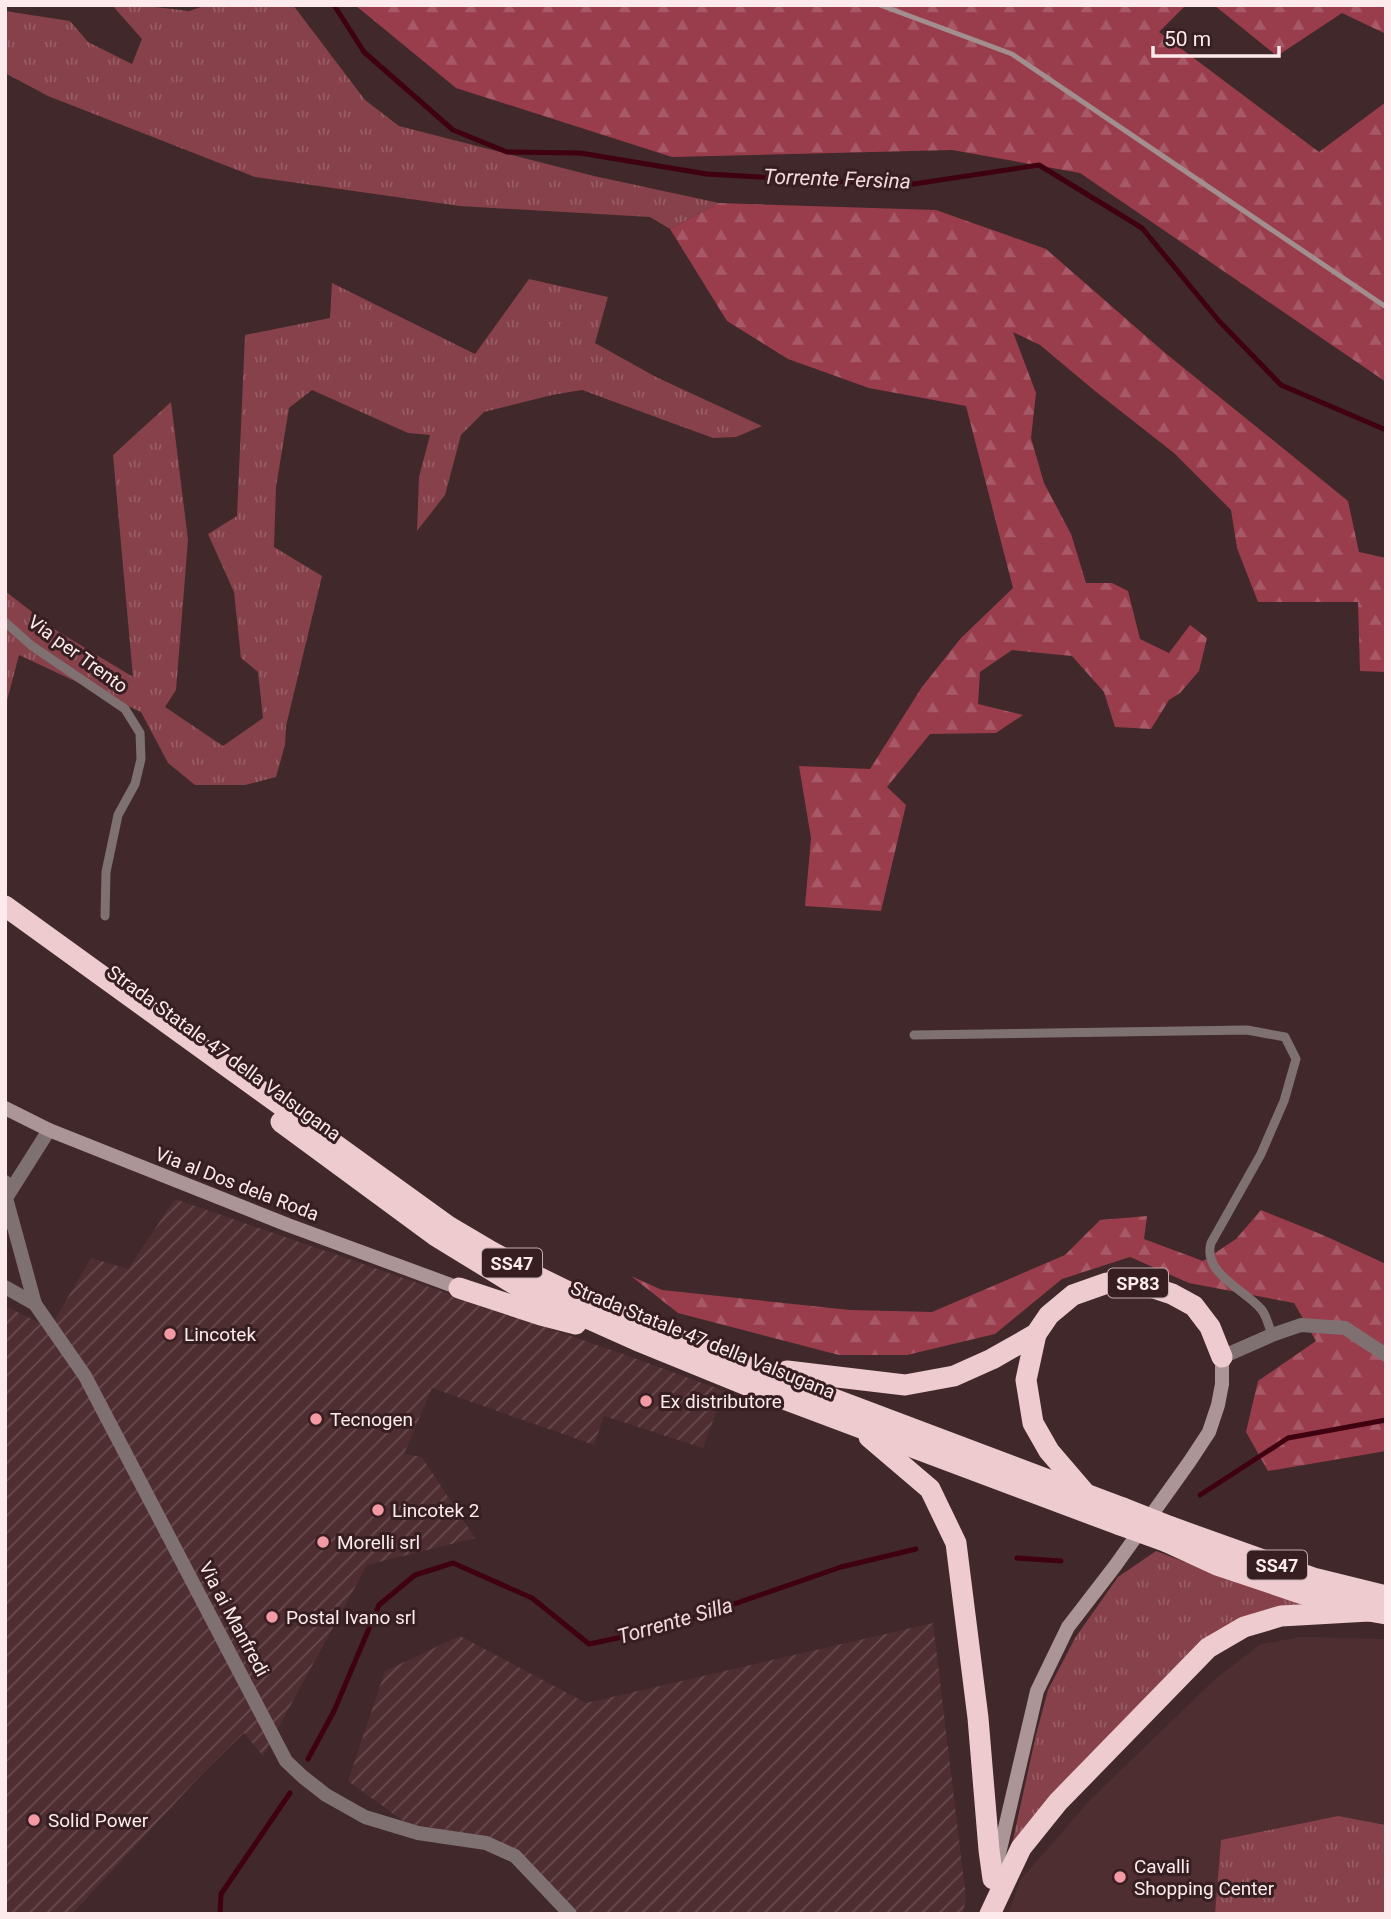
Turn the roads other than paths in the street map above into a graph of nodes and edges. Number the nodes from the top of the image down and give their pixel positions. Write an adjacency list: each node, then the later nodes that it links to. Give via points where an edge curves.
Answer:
1 (5, 622): 3 (lane, Via per Trento, via 32,646 125,709 140,733 141,759 135,784 118,815 106,872)
2 (5, 906): 18 (highway, Strada Statale 47 della Valsugana / SS47, via 448,1226 589,1302)
3 (105, 916)
4 (5, 920): 15 (highway, Strada Statale 47 della Valsugana / SS47, via 436,1236 524,1290)
5 (914, 1035): 14 (lane, via 1247,1030 1285,1037 1296,1059 1284,1101 1208,1252 1216,1270 1263,1311)
6 (5, 1108): 7 (main road, Via al Dos dela Roda)
7 (49, 1130): 9 (street); 11 (main road, Via al Dos dela Roda)
8 (5, 1182): 9 (street, Via ai Manfredi)
9 (6, 1198): 12 (street, Via ai Manfredi)
10 (5, 1287): 12 (street, Via ai Manfredi)
11 (458, 1288): 15 (highway)
12 (36, 1304): 26 (street, Via ai Manfredi, via 85,1376 286,1761 326,1795 365,1817 418,1833 486,1843 515,1857)
13 (1036, 1334): 17 (highway, SP83, via 1049,1315 1073,1295 1107,1283 1139,1283 1194,1306 1210,1327); 18 (highway, via 954,1376 905,1385); 20 (highway, SP83, via 1026,1380 1033,1423 1049,1451)
14 (1272, 1335): 16 (street, via 1301,1325 1345,1328); 17 (street)
15 (635, 1340): 19 (highway, Strada Statale 47 della Valsugana / SS47)
16 (1386, 1355)
17 (1222, 1357): 25 (main road, SP83, via 1219,1405 1209,1432 1068,1627 1037,1691)
18 (746, 1366): 20 (highway, Strada Statale 47 della Valsugana / SS47)
19 (860, 1429): 21 (highway, Strada Statale 47 della Valsugana / SS47); 25 (highway, via 930,1489 956,1543)
20 (1087, 1494): 21 (highway, Strada Statale 47 della Valsugana / SS47)
21 (1122, 1516): 22 (highway, Strada Statale 47 della Valsugana / SS47, bridge)
22 (1169, 1535): 23 (highway, Strada Statale 47 della Valsugana / SS47); 24 (highway, Strada Statale 47 della Valsugana / SS47, via 1217,1565)
23 (1386, 1596)
24 (1378, 1612): 27 (highway, via 1281,1616 1244,1627 1209,1648 1051,1812 1021,1849)
25 (993, 1879): 27 (main road, SP83)
26 (570, 1914)
27 (989, 1914)

